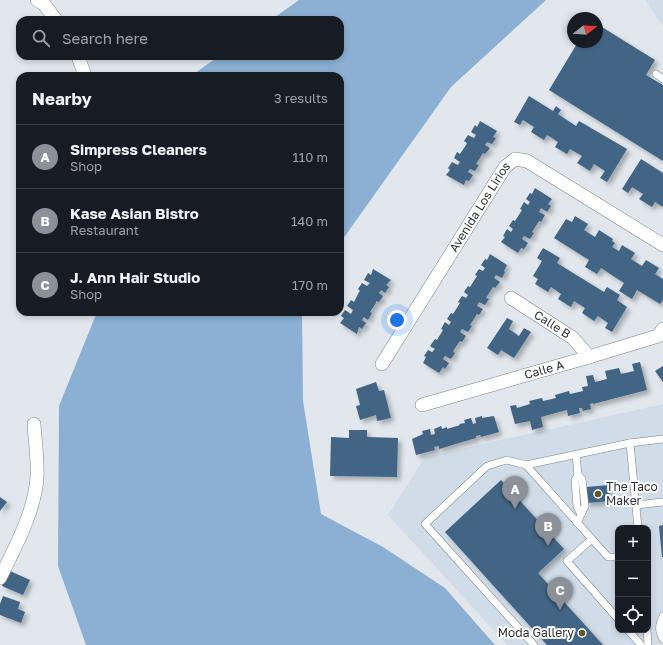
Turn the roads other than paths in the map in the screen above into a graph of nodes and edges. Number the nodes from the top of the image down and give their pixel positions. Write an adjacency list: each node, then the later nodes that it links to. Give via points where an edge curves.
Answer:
1 (37, 0): 2 (street, via 44,4)
2 (53, 16)
3 (79, 60): 4 (street)
4 (84, 72)
5 (656, 74): 6 (lane)
6 (663, 79)
7 (663, 245): 11 (street, Avenida Los Lirios, via 528,161 515,159 505,167)
8 (511, 298): 10 (street, Calle B, via 573,338)
9 (663, 329): 10 (street, Calle A, via 658,336)
10 (589, 357): 12 (street, Calle A)
11 (382, 364)
12 (422, 405)
13 (34, 424): 24 (street, via 37,476 34,500 19,540)
14 (663, 439): 15 (lane)
15 (630, 443): 16 (lane); 19 (lane)
16 (576, 454): 17 (lane); 20 (lane, via 585,506)
17 (526, 465): 20 (lane); 30 (lane, via 507,460 487,466 425,524)
18 (663, 502): 19 (lane)
19 (636, 505): 21 (lane)
20 (577, 523): 22 (lane)
21 (638, 525)
22 (592, 539): 23 (lane, via 608,557); 25 (lane, via 568,562)
23 (615, 556)
24 (0, 578)
25 (615, 616)
26 (663, 616): 29 (lane, via 659,626)
27 (631, 633): 31 (lane)
28 (647, 633): 32 (lane)
29 (663, 639)
30 (534, 645)
31 (641, 645)
32 (648, 645)

